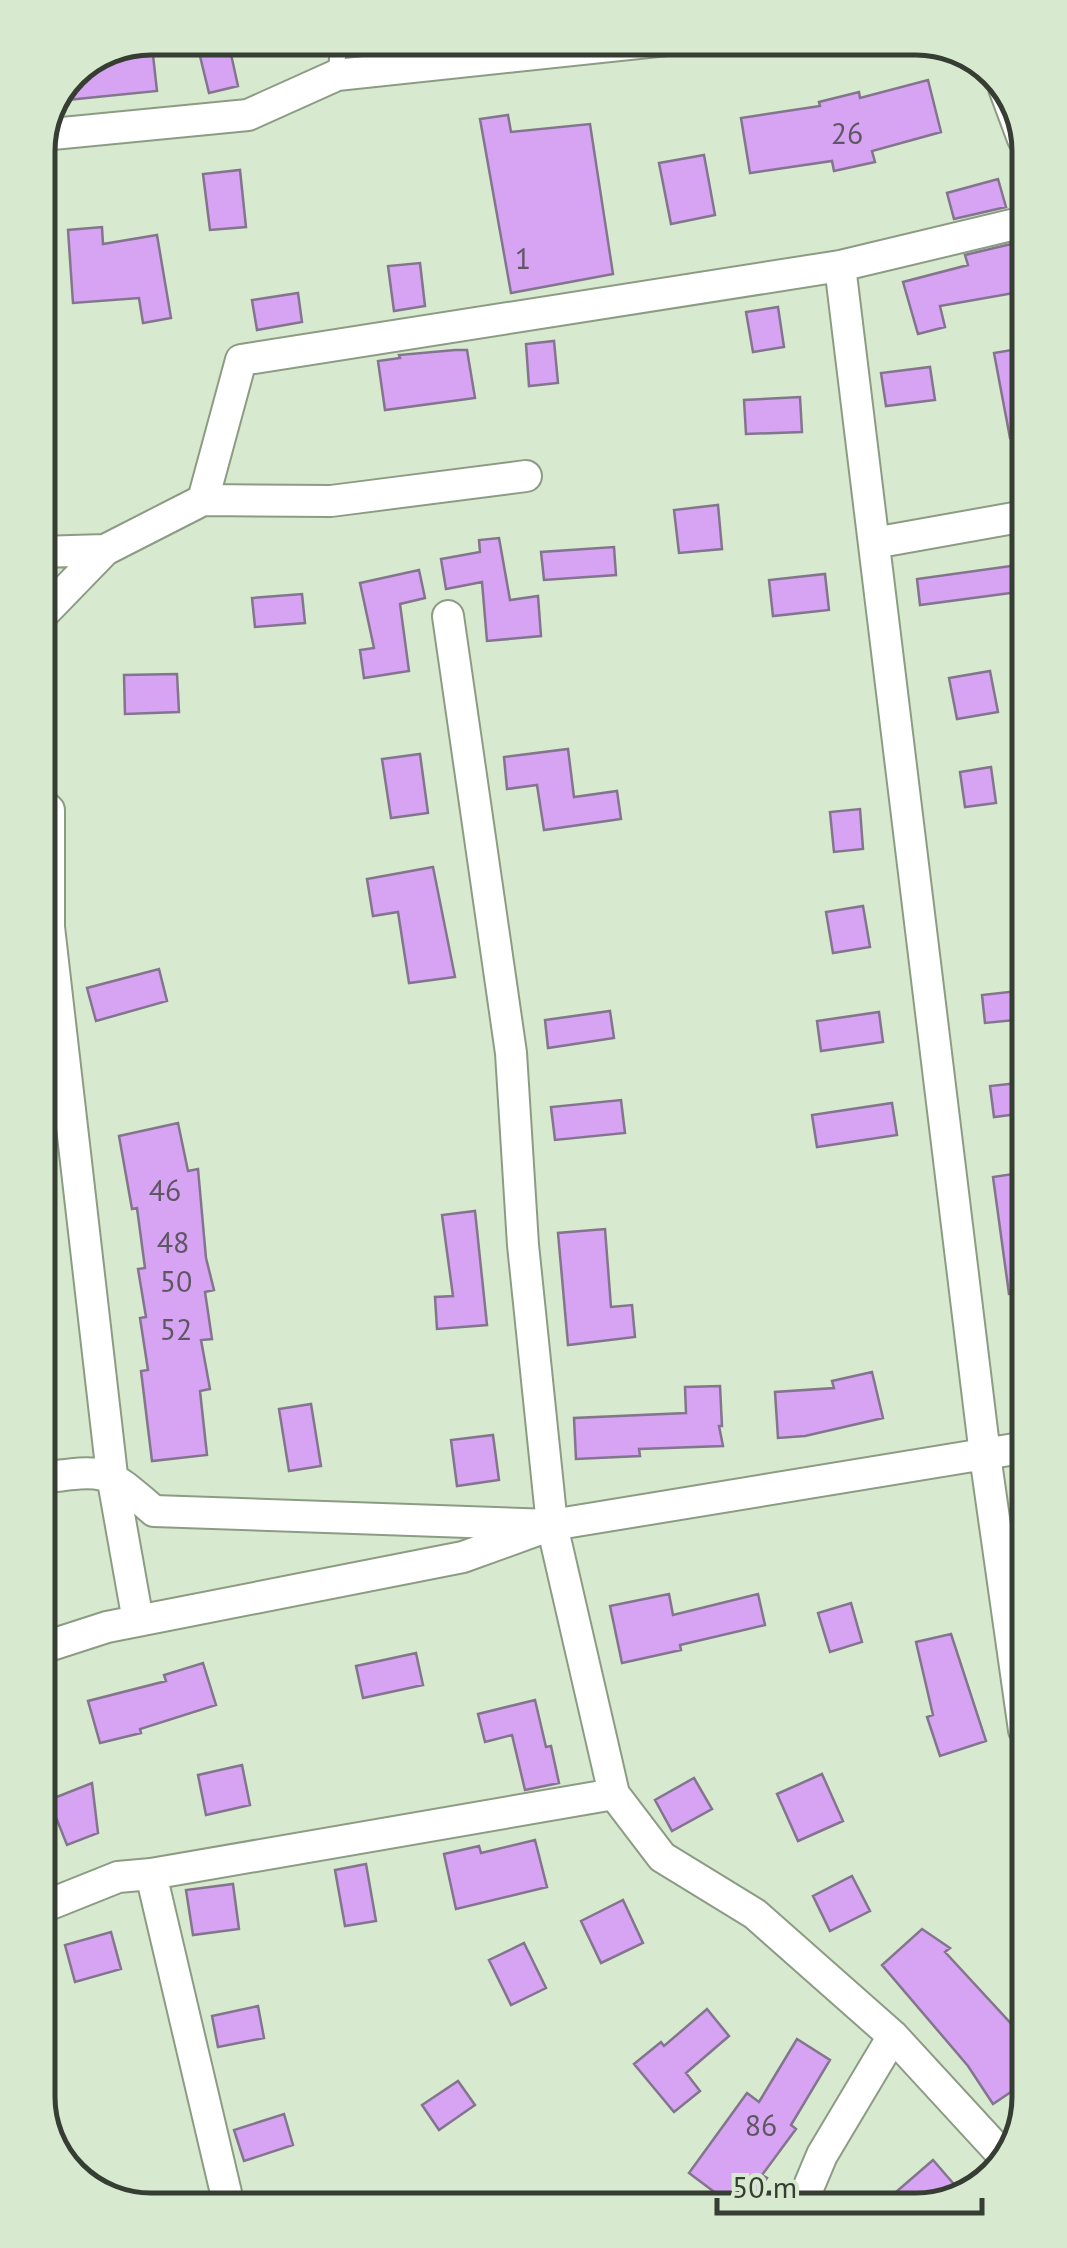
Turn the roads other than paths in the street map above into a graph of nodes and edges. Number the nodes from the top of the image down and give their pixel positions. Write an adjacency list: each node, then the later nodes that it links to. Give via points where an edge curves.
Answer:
1 (338, 55): 3 (lane)
2 (530, 55): 3 (street)
3 (337, 76): 4 (street, via 248,115)
4 (57, 134)
5 (1012, 225): 6 (street)
6 (840, 266): 8 (street, via 241,360); 10 (street)
7 (526, 476): 8 (street, via 331,500)
8 (203, 500): 11 (street)
9 (1012, 518): 10 (street)
10 (874, 543): 17 (street)
11 (106, 550): 12 (street); 13 (street)
12 (55, 552)
13 (55, 602)
14 (448, 616): 20 (street, via 511,1053)
15 (55, 978): 18 (street)
16 (1012, 1449): 17 (street)
17 (984, 1456): 20 (street); 23 (street)
18 (112, 1475): 19 (street); 20 (street, via 154,1512); 21 (street)
19 (55, 1476)
20 (552, 1525): 21 (street, via 463,1557); 24 (street)
21 (138, 1620): 22 (street)
22 (55, 1644)
23 (1012, 1648)
24 (614, 1794): 25 (street); 27 (street, via 662,1857 754,1914)
25 (151, 1874): 26 (street, via 118,1877); 29 (street)
26 (55, 1903)
27 (893, 2036): 28 (street); 30 (street)
28 (997, 2149)
29 (226, 2193)
30 (806, 2193)

